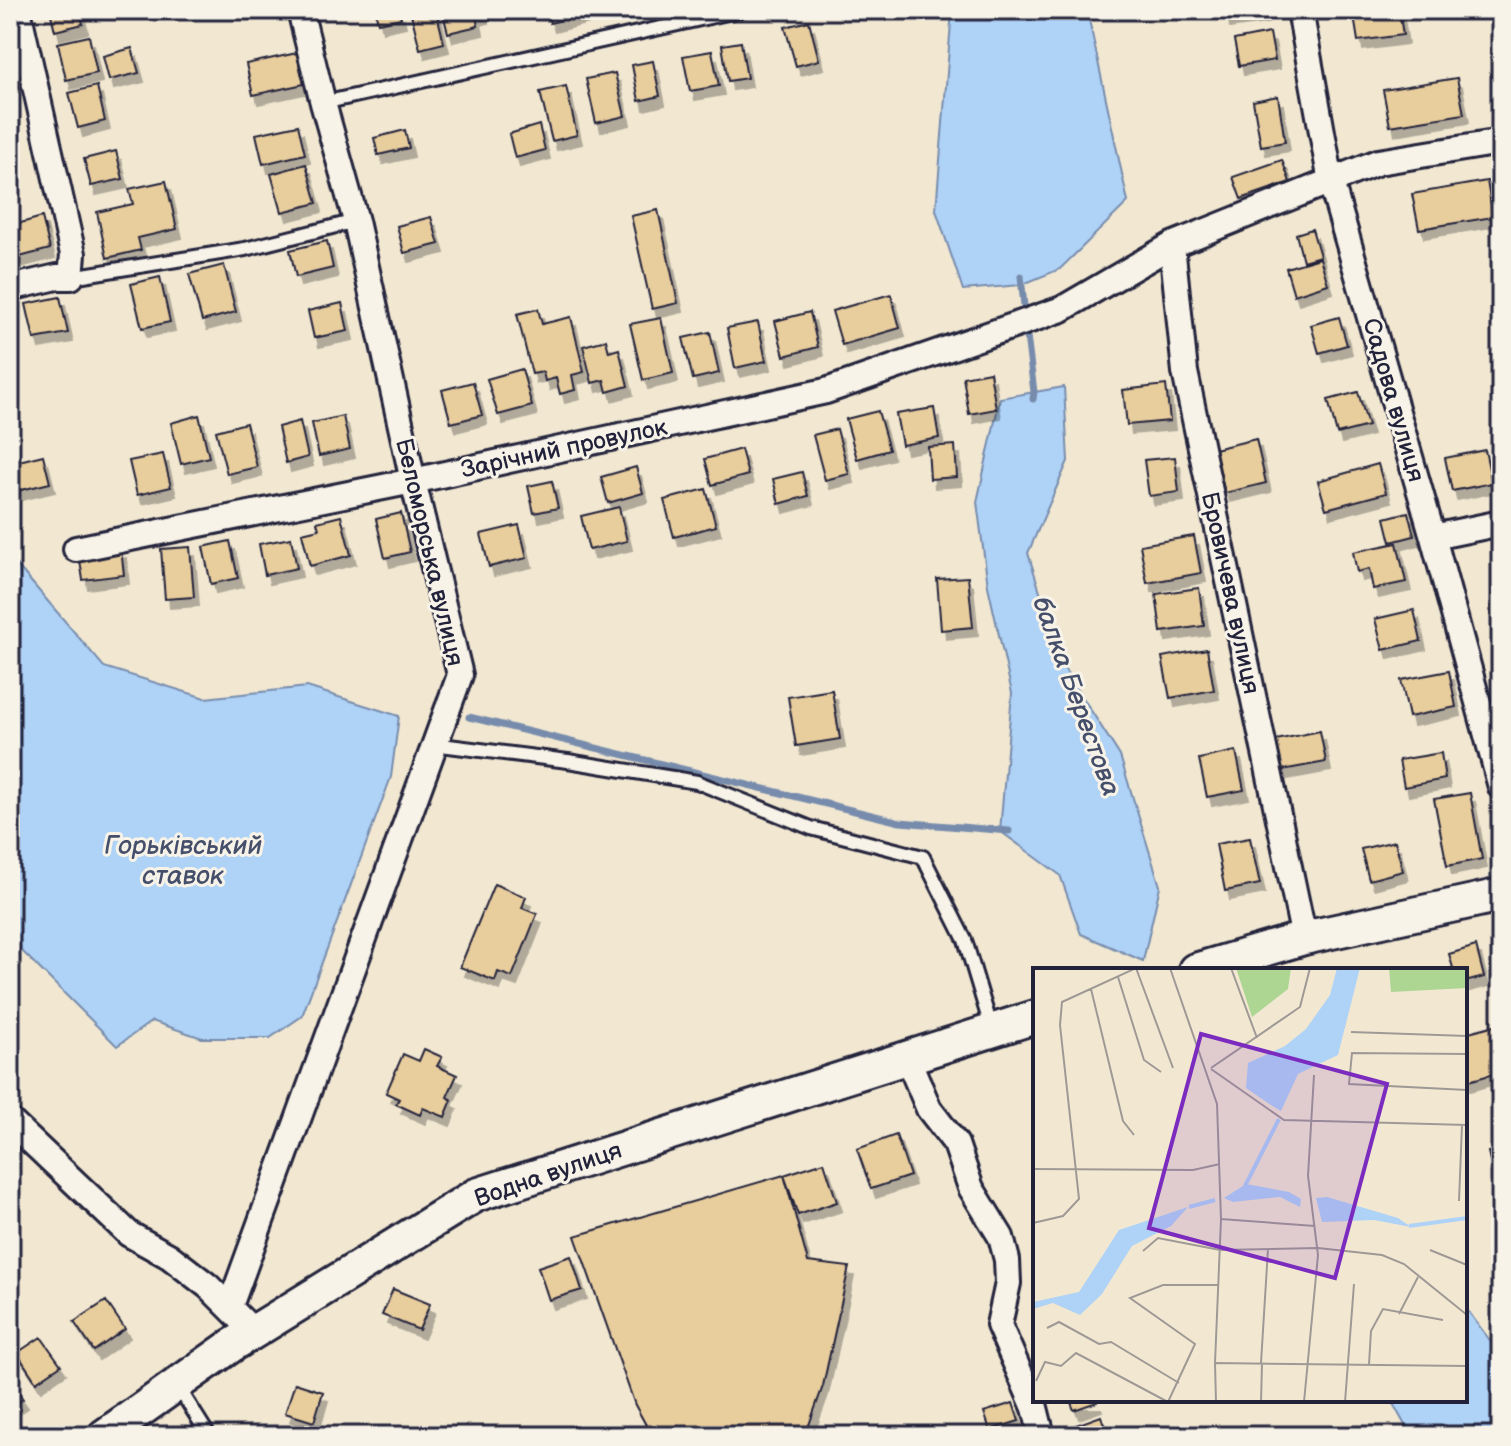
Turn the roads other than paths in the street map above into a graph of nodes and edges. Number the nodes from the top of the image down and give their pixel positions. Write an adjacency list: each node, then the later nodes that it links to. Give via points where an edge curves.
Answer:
1 (18, 10): 10 (street, via 73,254)
2 (300, 10): 5 (street, Беломорська вулиця)
3 (741, 10): 5 (lane)
4 (1300, 10): 7 (street, Садова вулиця)
5 (323, 103): 8 (street, Беломорська вулиця)
6 (1501, 142): 7 (street, Зарічний провулок, via 1378,162)
7 (1331, 182): 9 (street, Зарічний провулок); 14 (street, Садова вулиця)
8 (356, 221): 10 (lane, via 245,249); 12 (street, Беломорська вулиця)
9 (1172, 245): 12 (street, Зарічний провулок, via 1062,309 826,391); 19 (street, Бровичева вулиця, via 1185,372)
10 (71, 277): 11 (street)
11 (10, 288)
12 (413, 481): 15 (street, Зарічний провулок); 16 (street, Беломорська вулиця, via 460,675)
13 (1501, 523): 14 (street)
14 (1433, 537): 17 (street, Садова вулиця)
15 (76, 549)
16 (433, 744): 22 (lane, via 697,782 811,828 923,857 965,940); 25 (street, Беломорська вулиця)
17 (1501, 787)
18 (1501, 895): 19 (street)
19 (1304, 938): 20 (street)
20 (1202, 968)
21 (1033, 1018): 22 (street, Водна вулиця)
22 (992, 1030): 23 (street, Водна вулиця)
23 (907, 1057): 26 (street, Водна вулиця, via 476,1195); 30 (street, via 929,1109 956,1144 971,1188 1001,1237 1008,1283 999,1325)
24 (10, 1121): 25 (street, via 129,1234 169,1256)
25 (230, 1306): 26 (street)
26 (254, 1332): 27 (street, Водна вулиця)
27 (177, 1385): 28 (street, Водна вулиця); 29 (lane)
28 (104, 1436)
29 (209, 1436)
30 (1042, 1436)

